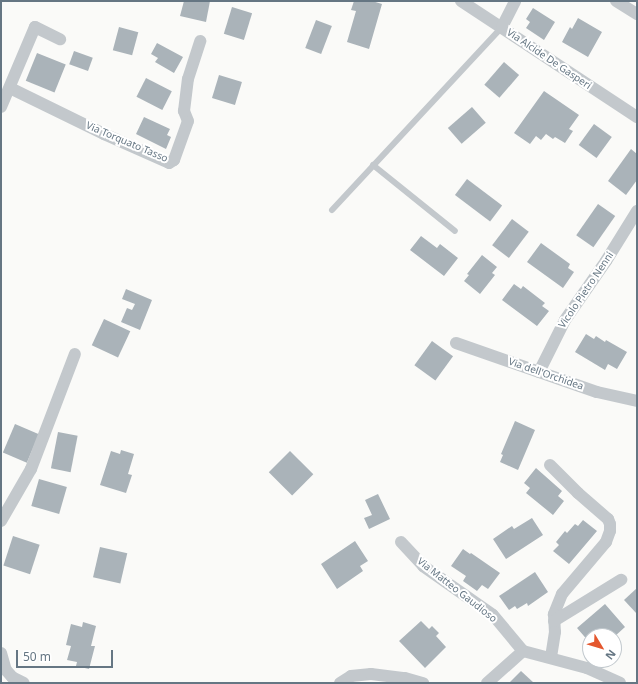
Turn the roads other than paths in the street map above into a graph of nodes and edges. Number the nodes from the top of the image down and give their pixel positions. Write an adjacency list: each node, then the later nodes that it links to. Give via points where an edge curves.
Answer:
1 (461, 1): 5 (street, Via Alcide De Gasperi)
2 (515, 1): 5 (street)
3 (616, 1): 4 (street)
4 (637, 14)
5 (502, 27): 10 (street, Via Alcide De Gasperi); 11 (lane)
6 (60, 39): 8 (street, via 35,28)
7 (200, 41): 8 (street, Via Torquato Tasso, via 188,79 184,111 188,121 174,160 169,162 104,134)
8 (10, 88): 9 (street)
9 (1, 107)
10 (637, 117)
11 (373, 165): 12 (lane); 14 (lane)
12 (332, 210)
13 (637, 211): 17 (street, Vicolo Pietro Nenni, via 565,320)
14 (455, 231)
15 (456, 343): 17 (street, Via dell'Orchidea)
16 (75, 354): 20 (street, via 31,469)
17 (539, 372): 18 (street, Via dell'Orchidea, via 597,392)
18 (637, 401)
19 (550, 466): 23 (street, via 608,519 610,524 606,542 562,594)
20 (1, 521)
21 (401, 542): 24 (street, Via Matteo Gaudioso, via 423,566 493,615)
22 (621, 580): 23 (street)
23 (554, 621): 26 (street)
24 (523, 651): 26 (street); 30 (street)
25 (1, 653): 27 (street, via 6,670 12,677)
26 (551, 658): 31 (street, via 587,668)
27 (24, 683)
28 (340, 683): 29 (street, via 350,676 371,674)
29 (423, 683)
30 (487, 683)
31 (620, 683)

